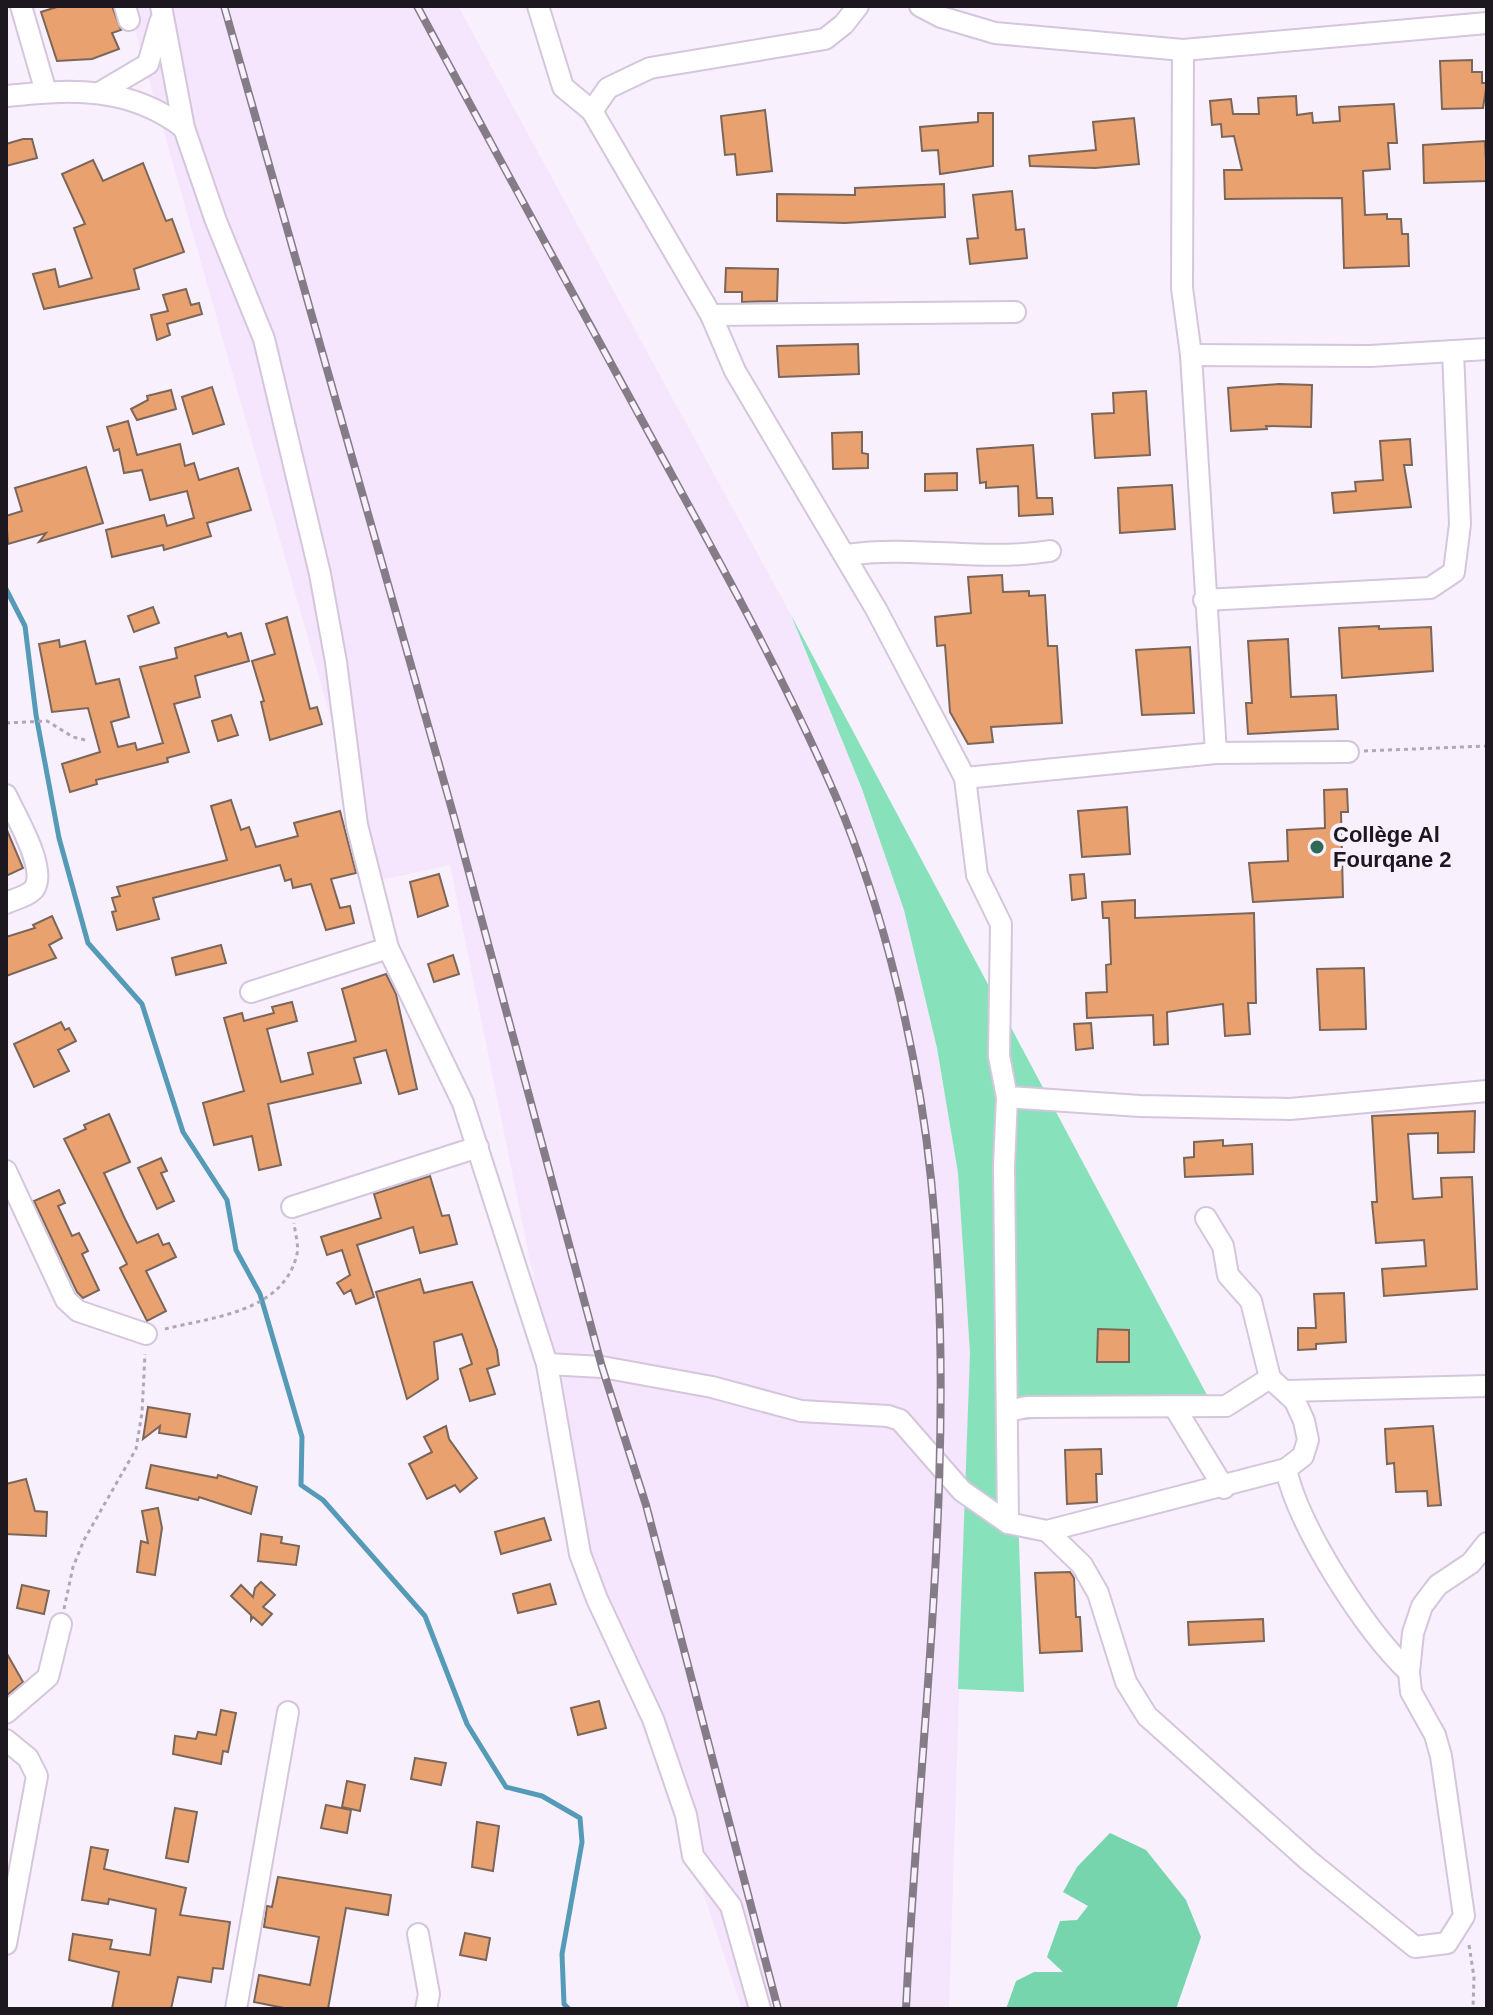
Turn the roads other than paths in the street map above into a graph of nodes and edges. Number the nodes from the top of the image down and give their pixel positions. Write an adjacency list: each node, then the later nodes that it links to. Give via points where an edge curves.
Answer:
1 (21, 6): 8 (street)
2 (538, 6): 11 (street, via 563,87)
3 (858, 6): 11 (street, via 825,39 650,68 608,88)
4 (920, 6): 7 (street, via 995,33)
5 (161, 10): 9 (street, via 148,64); 12 (street)
6 (1487, 23): 7 (street)
7 (1183, 50): 17 (street, via 1182,288)
8 (46, 92): 9 (street); 10 (street)
9 (97, 94): 12 (street, via 121,95 157,107)
10 (6, 96)
11 (592, 111): 14 (street)
12 (184, 128): 26 (street, via 264,339 320,574 357,825)
13 (1015, 312): 14 (street)
14 (711, 315): 19 (street, via 735,371)
15 (1487, 349): 16 (street)
16 (1453, 351): 17 (street); 20 (street, via 1460,524 1454,572 1430,588)
17 (1191, 355): 20 (street)
18 (1050, 551): 19 (street, via 880,550)
19 (846, 555): 23 (street)
20 (1204, 600): 22 (street)
21 (1348, 752): 22 (street)
22 (1216, 753): 23 (street)
23 (965, 778): 29 (street, via 977,875 1001,924 999,1056)
24 (6, 795): 25 (street, via 39,877 31,892)
25 (6, 903)
26 (388, 948): 27 (street); 30 (street, via 463,1103)
27 (251, 992)
28 (1487, 1091): 29 (street, via 1290,1109)
29 (1007, 1097): 39 (street)
30 (478, 1147): 32 (street); 35 (street)
31 (6, 1171): 34 (street, via 66,1300 78,1311)
32 (292, 1207)
33 (1206, 1218): 36 (street, via 1223,1246 1228,1275 1251,1301)
34 (146, 1334)
35 (547, 1364): 42 (street, via 602,1367 712,1387 801,1411 900,1420 962,1491); 54 (street, via 580,1554 653,1719 686,1815 693,1856 731,1906)
36 (1278, 1384): 37 (street); 38 (street, via 1226,1406); 40 (street, via 1295,1401 1308,1440 1303,1456)
37 (1487, 1386)
38 (1175, 1408): 39 (street); 41 (street)
39 (1008, 1411): 42 (street)
40 (1286, 1469): 41 (street); 46 (street, via 1295,1498 1347,1591)
41 (1224, 1488): 43 (street)
42 (1008, 1523): 43 (street)
43 (1047, 1531): 46 (street, via 1082,1565 1098,1593 1126,1682 1147,1716 1415,1947 1447,1943 1464,1916 1441,1756 1411,1692)
44 (1487, 1543): 46 (street, via 1422,1606)
45 (61, 1624): 48 (street, via 48,1677)
46 (1409, 1672)
47 (288, 1712): 52 (street)
48 (6, 1713)
49 (6, 1740): 51 (street, via 28,1758 37,1776)
50 (418, 1934): 53 (street, via 429,1994)
51 (6, 1944)
52 (236, 2009)
53 (426, 2009)
54 (760, 2009)

